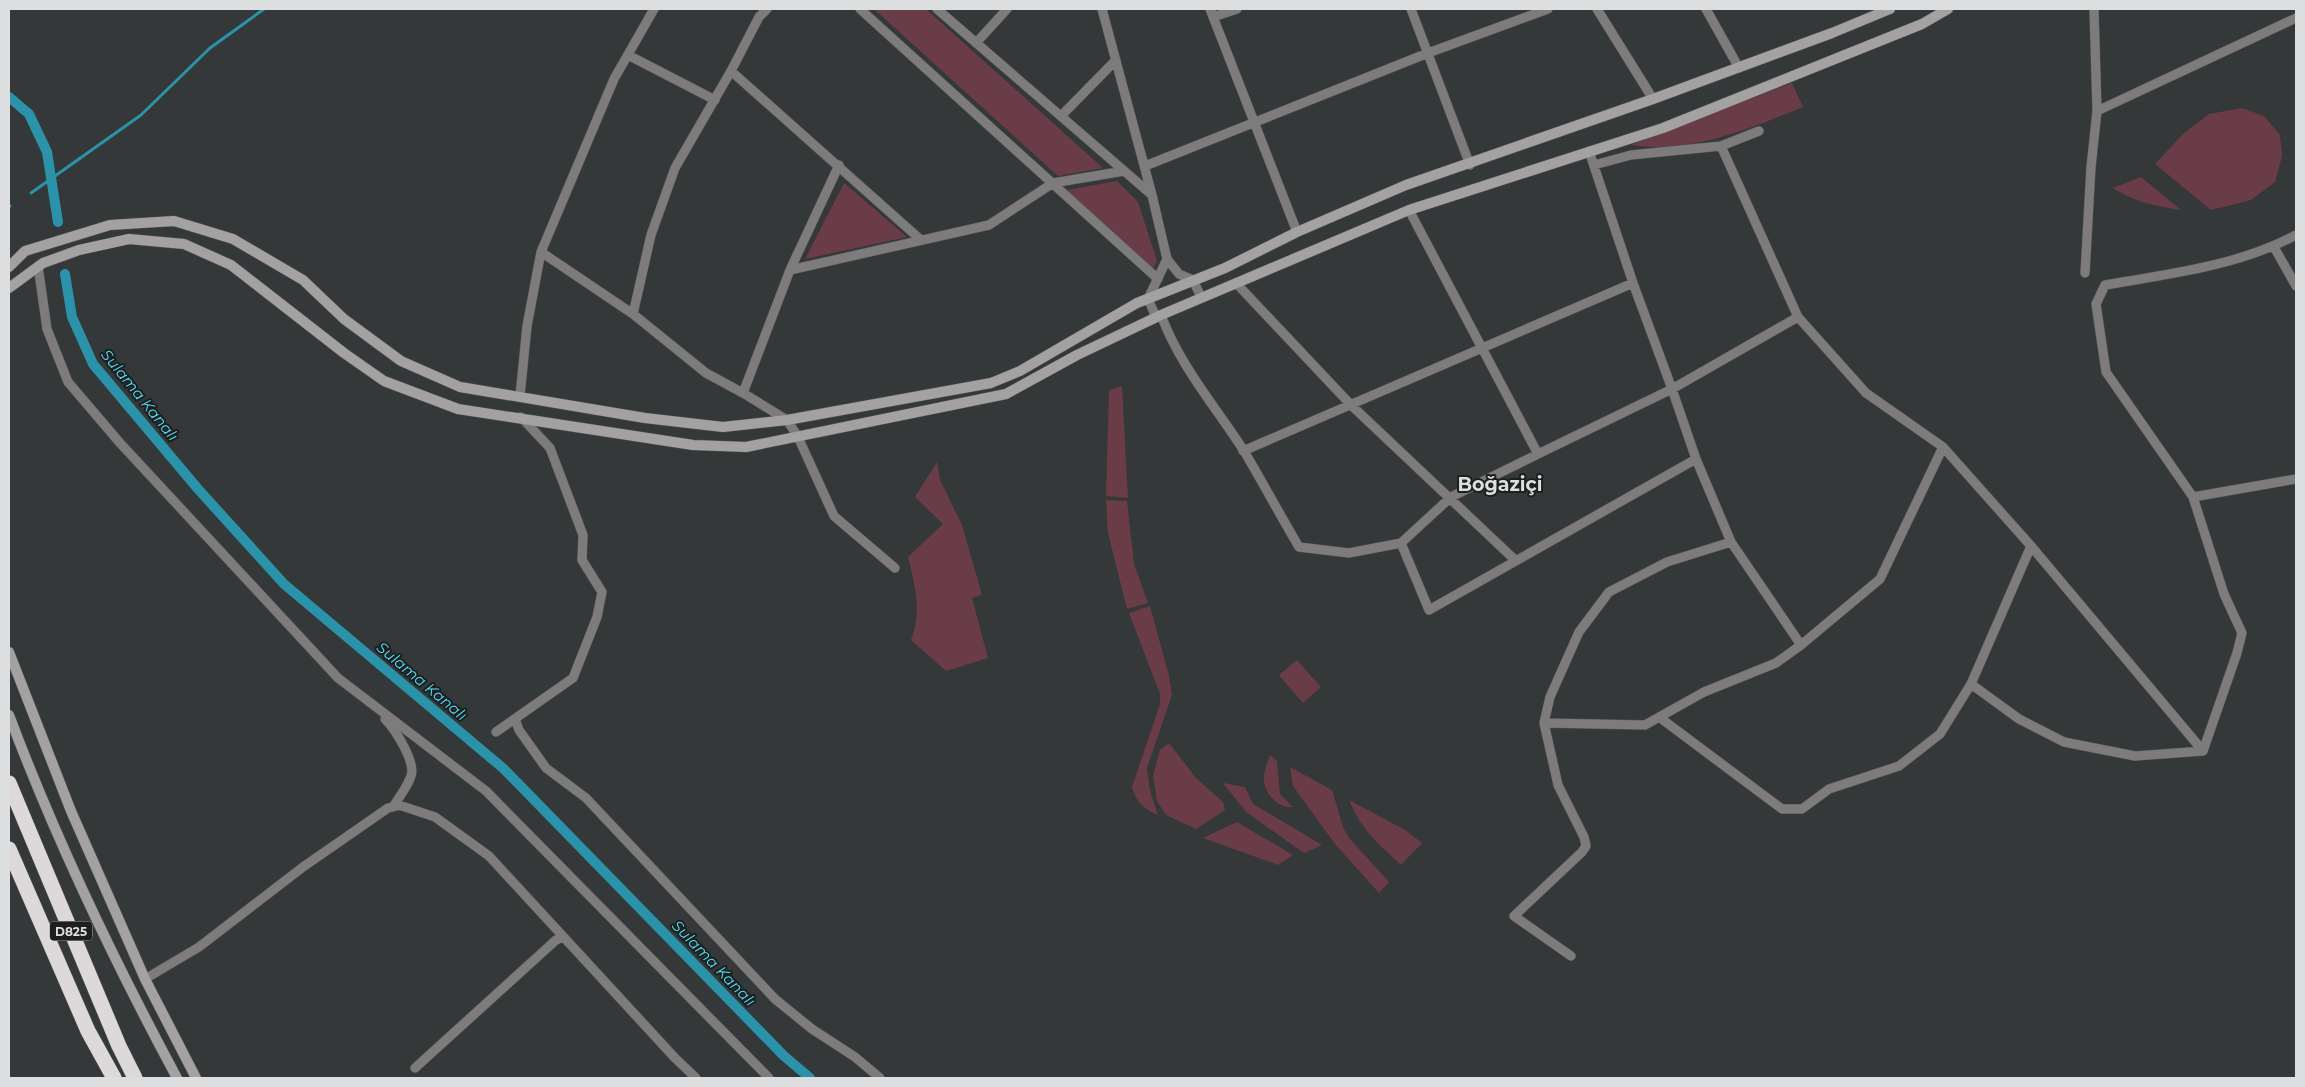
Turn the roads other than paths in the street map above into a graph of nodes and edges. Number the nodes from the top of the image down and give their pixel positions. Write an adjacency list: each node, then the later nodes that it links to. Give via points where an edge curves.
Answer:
1 (654, 9): 19 (street)
2 (768, 9): 22 (street, via 759,17)
3 (860, 9): 36 (street)
4 (937, 9): 17 (street)
5 (1007, 9): 17 (street)
6 (1102, 9): 20 (street)
7 (1237, 9): 15 (street)
8 (1412, 9): 18 (street)
9 (1548, 9): 18 (street)
10 (1597, 9): 24 (street)
11 (1706, 9): 21 (street)
12 (1890, 9): 21 (main road)
13 (1948, 9): 30 (main road, via 1922,24 1663,128)
14 (2094, 9): 25 (street)
15 (1212, 13): 27 (street)
16 (2296, 18): 25 (street)
17 (976, 43): 26 (street)
18 (1428, 53): 27 (street); 32 (street)
19 (628, 55): 23 (street); 43 (street, via 614,79)
20 (1116, 60): 26 (street); 34 (street)
21 (1739, 68): 24 (main road)
22 (731, 71): 23 (street); 31 (street)
23 (715, 100): 57 (street, via 675,168 651,235)
24 (1653, 100): 32 (main road)
25 (2098, 110): 48 (street)
26 (1061, 116): 35 (street)
27 (1255, 122): 34 (street); 39 (street)
28 (1759, 131): 29 (street)
29 (1720, 146): 33 (street, via 1631,155); 59 (street)
30 (1589, 151): 33 (street); 38 (main road)
31 (839, 165): 41 (street); 47 (street)
32 (1470, 165): 39 (main road, via 1406,185)
33 (1594, 165): 52 (street)
34 (1144, 166): 37 (street)
35 (1124, 171): 36 (street); 37 (street)
36 (1053, 183): 41 (street, via 989,225); 49 (street)
37 (1152, 195): 44 (street)
38 (1409, 210): 51 (main road); 60 (street)
39 (1297, 232): 50 (main road, via 1225,268)
40 (2296, 236): 42 (street)
41 (922, 240): 47 (street)
42 (2274, 247): 53 (street); 74 (street, via 2190,271 2105,284 2096,304 2106,372)
43 (540, 252): 57 (street); 63 (street, via 527,326)
44 (1167, 259): 49 (street); 50 (street, via 1179,274)
45 (38, 266): 54 (main road); 65 (main road, via 79,250 129,238 184,244 231,264 384,381 458,409); 83 (street, via 47,329 68,382 120,443 338,678)
46 (9, 267): 63 (main road, via 25,251 110,225 174,221 233,239 303,280 344,319 401,361 460,387)
47 (790, 270): 62 (street)
48 (2085, 273)
49 (1158, 279): 56 (street)
50 (1193, 280): 55 (street); 56 (main road)
51 (1236, 283): 55 (main road); 64 (street)
52 (1633, 283): 60 (street); 61 (street)
53 (2296, 286)
54 (9, 288)
55 (1202, 297): 58 (main road)
56 (1148, 298): 58 (street); 66 (main road, via 1020,371 991,384)
57 (632, 314): 62 (street, via 706,373)
58 (1158, 316): 67 (main road, via 1006,394); 69 (street, via 1183,363)
59 (1798, 317): 61 (street); 68 (street, via 1866,393)
60 (1482, 349): 64 (street); 70 (street)
61 (1672, 389): 70 (street); 71 (street)
62 (743, 393): 66 (street)
63 (520, 396): 66 (main road, via 645,418 723,426)
64 (1351, 405): 69 (street); 73 (street)
65 (520, 417): 67 (main road, via 693,445 746,447); 86 (street, via 550,448 583,535 582,560 602,592 597,616 573,678)
66 (787, 420): 67 (street)
67 (798, 437): 79 (street, via 834,516)
68 (1943, 447): 77 (street); 80 (street, via 1880,579)
69 (1243, 451): 76 (street, via 1299,547 1348,553)
70 (1538, 454): 73 (street)
71 (1696, 459): 75 (street); 78 (street)
72 (2296, 479): 74 (street)
73 (1451, 497): 76 (street); 78 (street)
74 (2193, 498): 89 (street, via 2224,594 2242,633)
75 (1731, 542): 80 (street); 87 (street, via 1667,562 1608,592 1579,632 1550,697)
76 (1402, 543): 78 (street, via 1429,610)
77 (2031, 546): 82 (street); 89 (street)
78 (1515, 560)
79 (895, 568)
80 (1801, 645): 85 (street, via 1776,663 1704,692)
81 (9, 652): 95 (main road, via 71,811)
82 (1971, 684): 85 (street, via 1940,734 1899,766 1829,789 1802,810 1782,809); 89 (street, via 2019,719 2064,742 2135,756)
83 (365, 699): 91 (street, via 390,725 411,763 411,777); 102 (street, via 486,791)
84 (9, 715): 99 (main road, via 49,817 133,996)
85 (1659, 717): 87 (street, via 1645,725)
86 (515, 719): 88 (street); 103 (street, via 518,730 546,768 586,798 774,999)
87 (1544, 724): 94 (street, via 1558,785 1586,846 1514,916)
88 (496, 732)
89 (2203, 751)
90 (9, 783): 98 (highway, D825)
91 (393, 807): 93 (street, via 399,805 435,817 489,856); 95 (street, via 303,867 198,947)
92 (9, 849): 97 (highway, D825, via 88,1031)
93 (563, 938): 96 (street, via 556,940); 101 (street)
94 (1571, 956)
95 (145, 979): 100 (main road)
96 (415, 1068)
97 (114, 1078)
98 (135, 1078)
99 (177, 1078)
100 (196, 1078)
101 (696, 1078)
102 (768, 1078)
103 (880, 1078)

